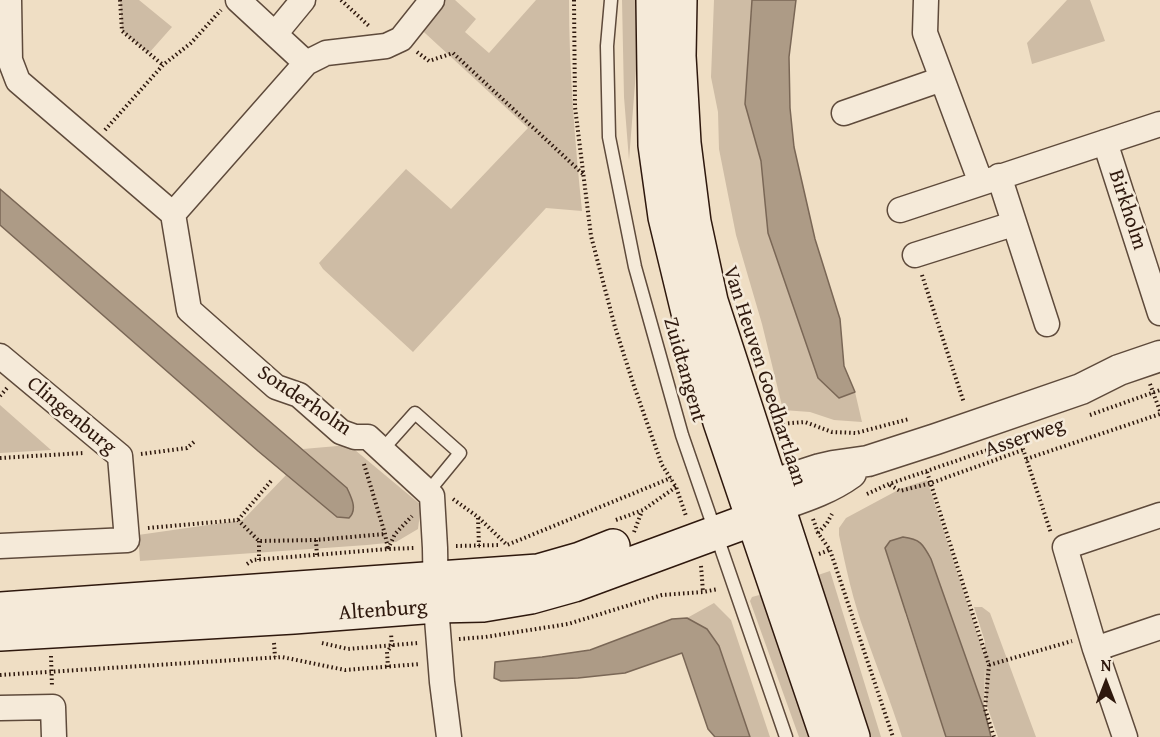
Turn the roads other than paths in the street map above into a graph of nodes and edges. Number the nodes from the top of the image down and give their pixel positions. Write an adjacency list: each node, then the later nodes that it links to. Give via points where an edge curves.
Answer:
1 (9, 0): 17 (street, via 10,60 18,81)
2 (303, 0): 9 (street)
3 (432, 0): 10 (street, via 386,46 326,53)
4 (611, 0): 30 (lane, Zuidtangent, via 607,46 609,137 635,267)
5 (653, 0): 28 (main road, Van Heuven Goedhartlaan, via 655,145 665,217 694,337 720,422)
6 (680, 0): 28 (main road, Van Heuven Goedhartlaan, via 683,132 694,222 711,300)
7 (926, 0): 11 (street, via 925,33)
8 (230, 4): 9 (street)
9 (275, 34): 10 (street)
10 (306, 63): 17 (street)
11 (942, 79): 12 (street); 15 (street)
12 (844, 113)
13 (1160, 124): 14 (street, Birkholm)
14 (1105, 142): 15 (street, Birkholm); 20 (street, Birkholm)
15 (990, 180): 16 (street, Birkholm); 18 (street)
16 (900, 210)
17 (173, 214): 26 (street, Sonderholm, via 189,310 276,387 299,395 341,432 368,437)
18 (1013, 224): 19 (street); 21 (street)
19 (915, 255)
20 (1160, 313)
21 (1047, 324)
22 (0, 356): 31 (street, Clingenburg, via 120,456 127,540)
23 (1160, 356): 25 (street, Asserweg, via 1119,370)
24 (1156, 384): 25 (street, Asserweg, via 1124,385)
25 (1084, 403): 28 (street, Asserweg, via 868,461 826,467)
26 (382, 450): 27 (street, Sonderholm); 27 (lane, via 415,413 460,453)
27 (428, 492): 32 (street, via 432,496)
28 (771, 501): 30 (main road, Altenburg); 42 (main road, Van Heuven Goedhartlaan); 43 (main road, Van Heuven Goedhartlaan, via 796,562)
29 (1160, 514): 37 (street, via 1065,547)
30 (711, 523): 32 (main road, Altenburg, via 630,540 538,571); 32 (main road, Altenburg, via 574,585 531,597 483,605); 41 (lane, Zuidtangent)
31 (0, 546)
32 (436, 593): 33 (main road, Altenburg); 40 (street)
33 (390, 596): 34 (main road, Altenburg); 36 (main road, Altenburg, via 282,618)
34 (0, 609)
35 (1160, 627): 37 (street)
36 (0, 634)
37 (1093, 642): 44 (street)
38 (0, 708): 39 (street, via 53,707)
39 (54, 737)
40 (449, 737)
41 (786, 737)
42 (827, 737)
43 (853, 737)
44 (1125, 737)

